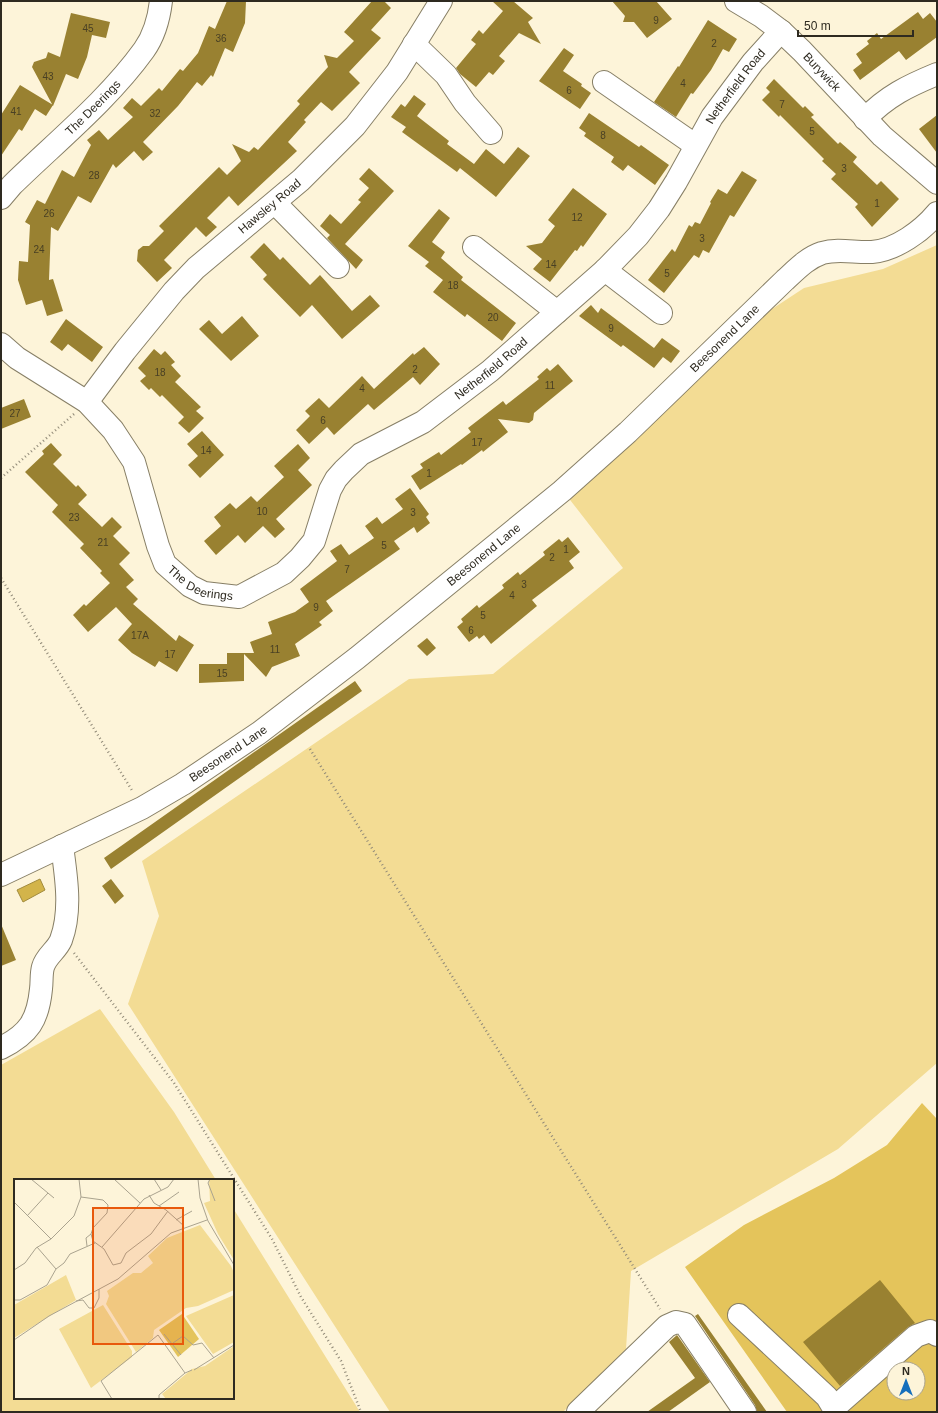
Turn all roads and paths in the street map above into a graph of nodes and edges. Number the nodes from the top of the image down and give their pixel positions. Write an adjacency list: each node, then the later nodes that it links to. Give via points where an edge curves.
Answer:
1 (161, 1): 12 (street, The Deerings, via 157,24 145,49 107,93)
2 (441, 1): 5 (street, Hawsley Road)
3 (736, 1): 4 (street, Burywick)
4 (781, 31): 8 (street, Burywick); 10 (street, Netherfield Road, via 736,84)
5 (414, 44): 9 (street, via 446,75 465,103); 13 (street, Hawsley Road, via 397,72 354,126 332,151)
6 (937, 74): 8 (street, via 895,93 881,102)
7 (604, 82): 10 (street)
8 (865, 119): 11 (street, Burywick)
9 (491, 133)
10 (695, 145): 17 (street, Netherfield Road, via 659,209 638,236)
11 (937, 184)
12 (1, 198)
13 (275, 203): 16 (street); 21 (street, Hawsley Road, via 221,246 174,291)
14 (937, 213): 26 (street, Beesonend Lane, via 923,228 885,249 872,252 839,250 822,253 808,260 628,432 562,491 357,658 259,733)
15 (474, 247): 18 (street)
16 (338, 267)
17 (604, 270): 18 (street, Netherfield Road); 19 (street)
18 (557, 312): 22 (street, Netherfield Road, via 490,370)
19 (662, 313)
20 (6, 355): 21 (street, The Deerings)
21 (88, 402): 22 (street, The Deerings, via 113,430 134,462 165,564 190,586 204,593 222,596 239,597 284,573 314,542 330,490 336,479 361,454); 23 (path)
22 (423, 422)
23 (1, 478)
24 (1, 578): 26 (path)
25 (310, 749): 32 (path, via 662,1312)
26 (142, 808): 27 (street, Beesonend Lane)
27 (62, 846): 28 (street, Beesonend Lane); 29 (street, via 67,888 66,915)
28 (1, 875)
29 (61, 940): 30 (street, via 42,969 39,1005 32,1024 25,1032); 35 (path, via 174,1083 272,1239 301,1297 341,1361)
30 (1, 1048)
31 (739, 1315): 34 (street, via 827,1397)
32 (667, 1326): 36 (street); 37 (street, via 676,1322 685,1324)
33 (937, 1335): 34 (street, via 930,1331 916,1336)
34 (835, 1410)
35 (361, 1412)
36 (578, 1412)
37 (745, 1412)

